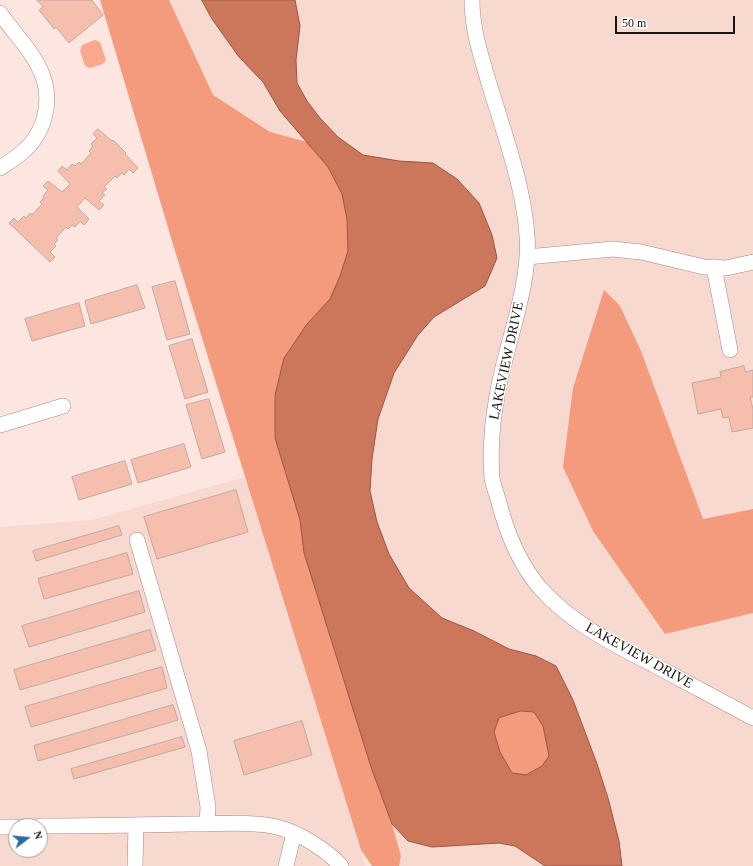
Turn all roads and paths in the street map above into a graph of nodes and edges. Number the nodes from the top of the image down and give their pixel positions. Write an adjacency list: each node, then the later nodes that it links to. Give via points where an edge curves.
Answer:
1 (472, 0): 4 (street, LAKEVIEW DRIVE, via 476,38 523,202)
2 (0, 14): 3 (street, via 34,59 43,77 47,97 45,119 35,138 27,148)
3 (0, 168)
4 (527, 257): 6 (street, via 613,249); 11 (street, LAKEVIEW DRIVE, via 522,290 497,394 491,438 492,479 503,521 513,545 539,587 594,634)
5 (753, 262): 6 (street, via 726,268)
6 (714, 267): 7 (street)
7 (730, 350)
8 (63, 406): 9 (street)
9 (0, 424)
10 (137, 540): 12 (street, via 199,751 208,807)
11 (753, 718)
12 (207, 824): 13 (street); 15 (street, via 255,824 277,827)
13 (136, 825): 14 (street); 16 (street)
14 (48, 826)
15 (294, 833): 17 (street); 18 (street, via 323,850)
16 (135, 866)
17 (286, 866)
18 (342, 866)

